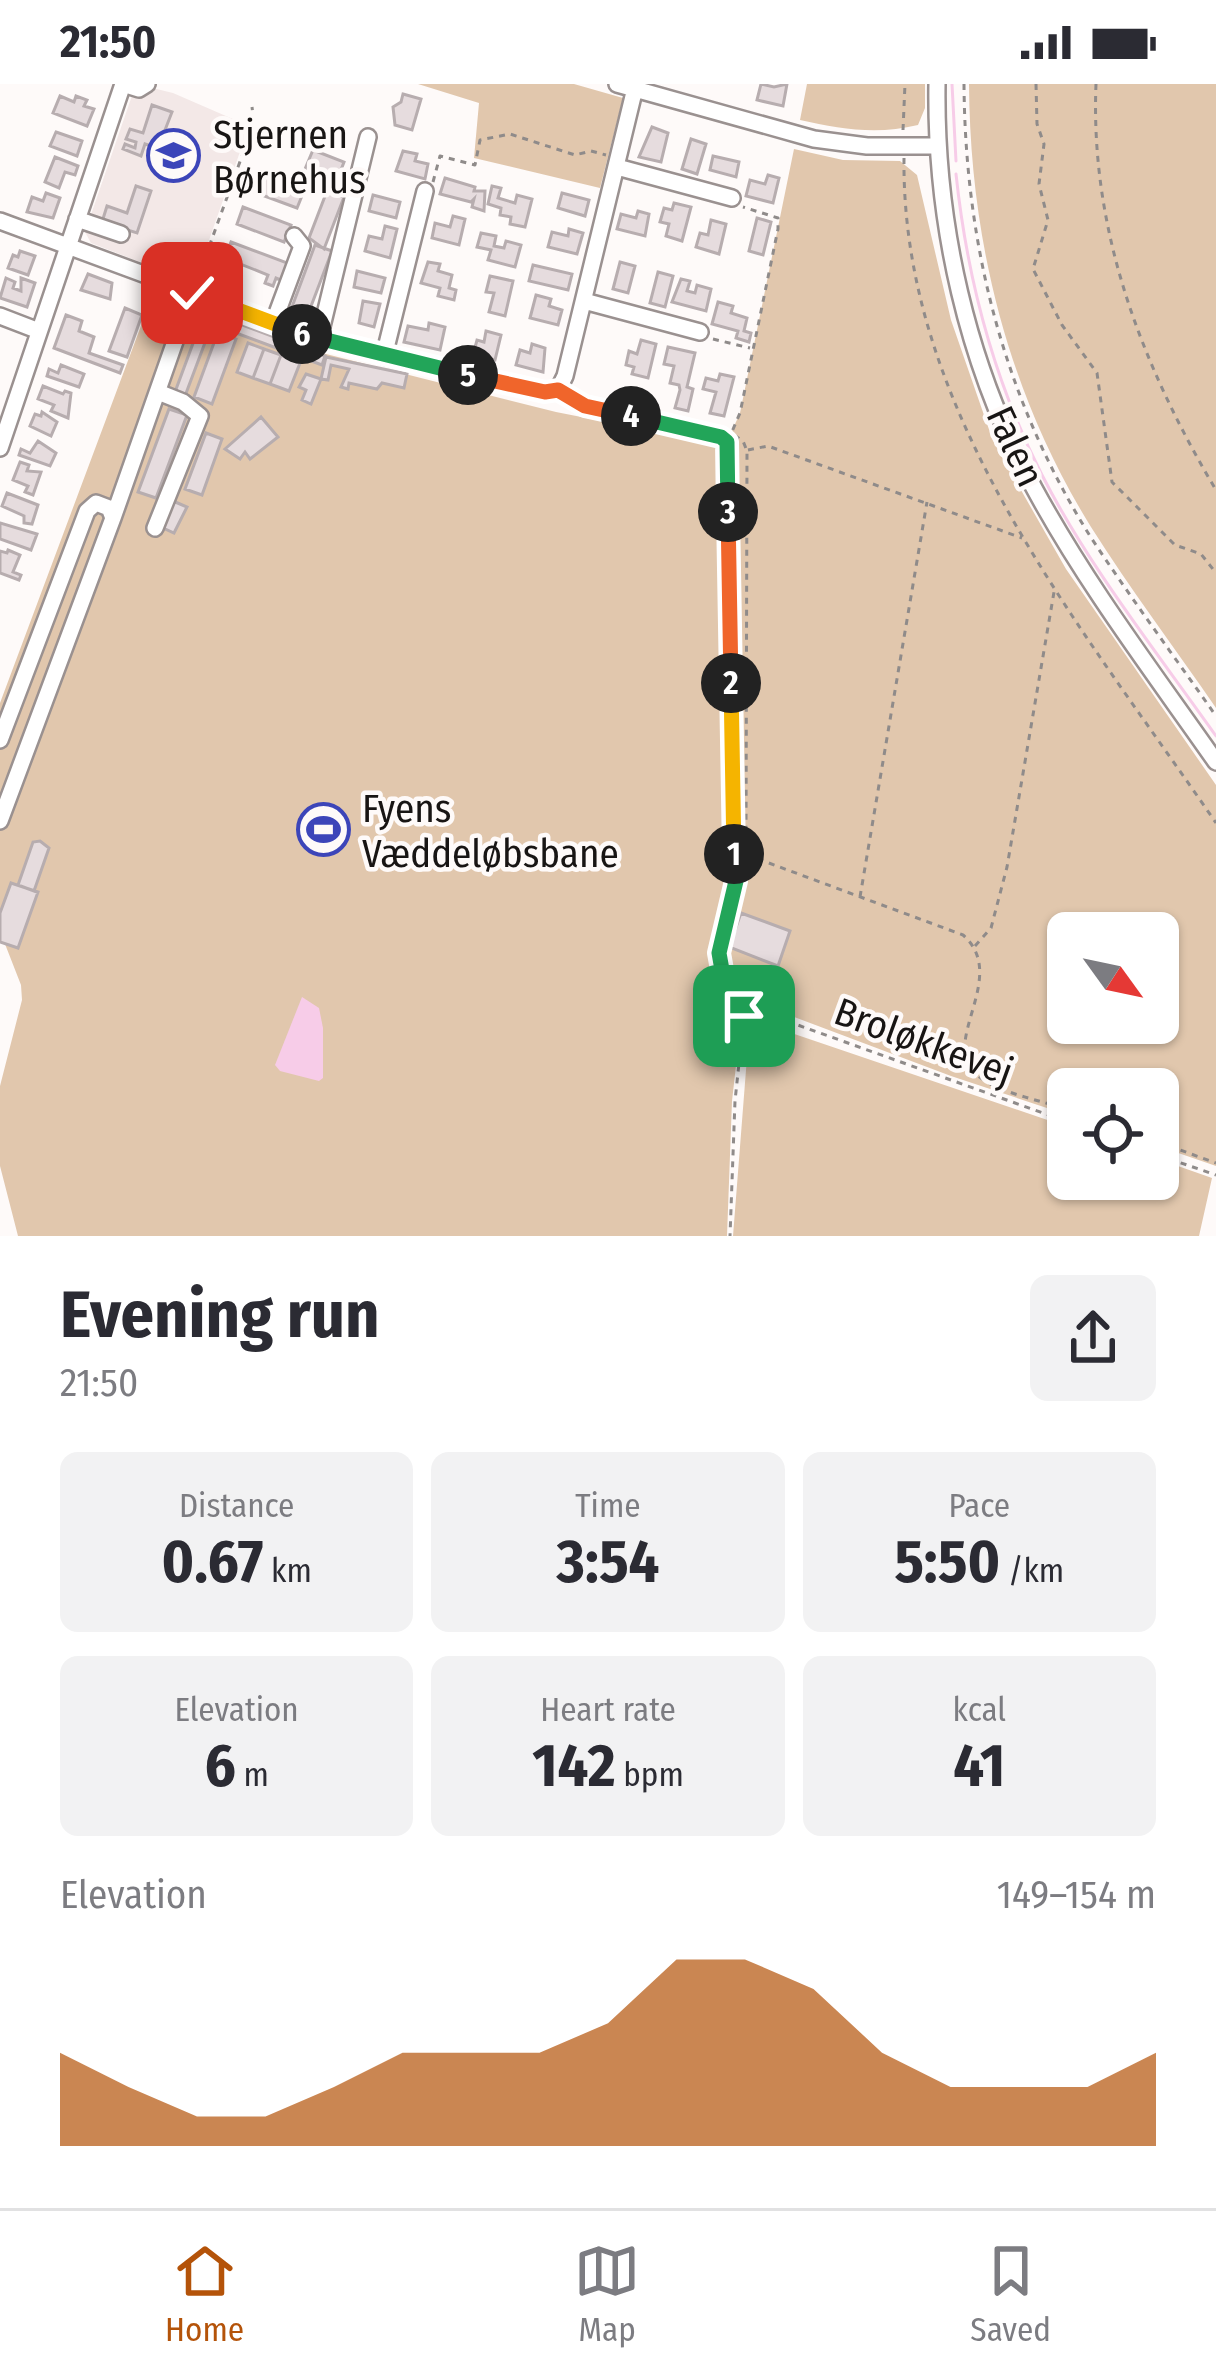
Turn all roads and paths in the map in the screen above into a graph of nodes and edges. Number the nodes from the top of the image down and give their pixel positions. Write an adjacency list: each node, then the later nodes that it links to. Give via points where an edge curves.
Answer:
1 (123, 84): 2 (street); 15 (street)
2 (147, 84)
3 (617, 84): 8 (street)
4 (937, 84): 11 (street, Falen)
5 (964, 84): 42 (path, via 972,218 986,293 1027,415 1090,536)
6 (1036, 84): 40 (path, via 1048,220 1033,269 1097,373 1112,482)
7 (1096, 84): 35 (path, via 1114,264 1141,345)
8 (636, 87): 11 (street, via 814,139); 12 (street)
9 (252, 106): 20 (path, via 254,123)
10 (368, 137): 26 (street)
11 (938, 146): 44 (street, Falen, via 961,300 1003,423 1069,549)
12 (618, 162): 13 (path, via 510,134 480,140 475,165 440,156); 14 (street); 21 (street)
13 (424, 191): 28 (street)
14 (732, 198): 27 (path, via 778,218)
15 (77, 219): 17 (street); 19 (street)
16 (0, 221): 19 (street)
17 (121, 234)
18 (294, 236): 23 (street, via 302,245)
19 (68, 247): 20 (street); 24 (street)
20 (192, 293): 23 (street); 30 (street)
21 (584, 301): 25 (street); 29 (street)
22 (0, 316): 24 (street)
23 (273, 324): 26 (street)
24 (39, 331): 33 (street)
25 (700, 332): 27 (path)
26 (319, 339): 28 (path)
27 (752, 349): 31 (path)
28 (384, 356): 29 (street)
29 (558, 390): 31 (path); 32 (path, via 585,406)
30 (158, 392): 37 (street); 38 (street, via 200,416)
31 (732, 434): 32 (path); 34 (path)
32 (727, 442): 48 (path, via 736,881 719,953 724,981)
33 (0, 448)
34 (747, 451): 36 (path, via 768,446); 46 (path, via 746,838 758,859)
35 (1216, 490)
36 (927, 502): 39 (path); 46 (path)
37 (113, 518): 43 (street, via 96,503 87,511); 45 (street)
38 (155, 528)
39 (1026, 540)
40 (1216, 573)
41 (1055, 590): 47 (path, via 1007,867 991,928)
42 (1216, 716)
43 (0, 740)
44 (1216, 762)
45 (0, 821)
46 (860, 898): 47 (path)
47 (975, 946): 49 (path, via 982,972 965,1046 969,1067 980,1079)
48 (740, 1004): 50 (path, Broløkkevej); 55 (path)
49 (1047, 1103)
50 (1047, 1114)
51 (1179, 1150): 53 (path)
52 (1179, 1162): 54 (path)
53 (1216, 1163)
54 (1216, 1175)
55 (730, 1236)

